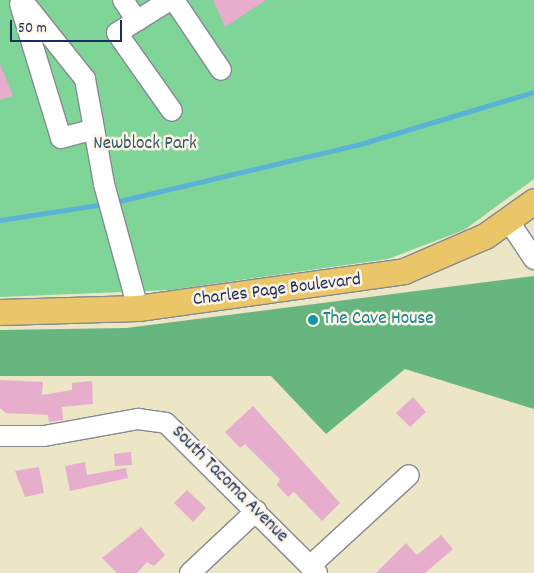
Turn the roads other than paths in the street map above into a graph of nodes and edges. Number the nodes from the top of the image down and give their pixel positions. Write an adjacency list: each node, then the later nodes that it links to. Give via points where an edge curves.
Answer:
1 (20, 0): 7 (street, via 85,78); 7 (street, via 60,138)
2 (123, 0): 4 (street)
3 (172, 0): 4 (street); 5 (street)
4 (136, 20): 6 (street, via 117,33)
5 (221, 70)
6 (172, 111)
7 (94, 129): 11 (street, via 104,184)
8 (534, 201): 9 (main road, Charles Page Boulevard)
9 (508, 220): 10 (street); 11 (main road, Charles Page Boulevard, via 461,248 404,272)
10 (534, 259)
11 (138, 308): 12 (main road, Charles Page Boulevard)
12 (0, 312)
13 (0, 436): 15 (street, South Tacoma Avenue, via 44,436 138,419 160,420 174,428)
14 (409, 475): 16 (street)
15 (256, 511): 16 (street, South Tacoma Avenue); 17 (street)
16 (313, 570)
17 (190, 573)

